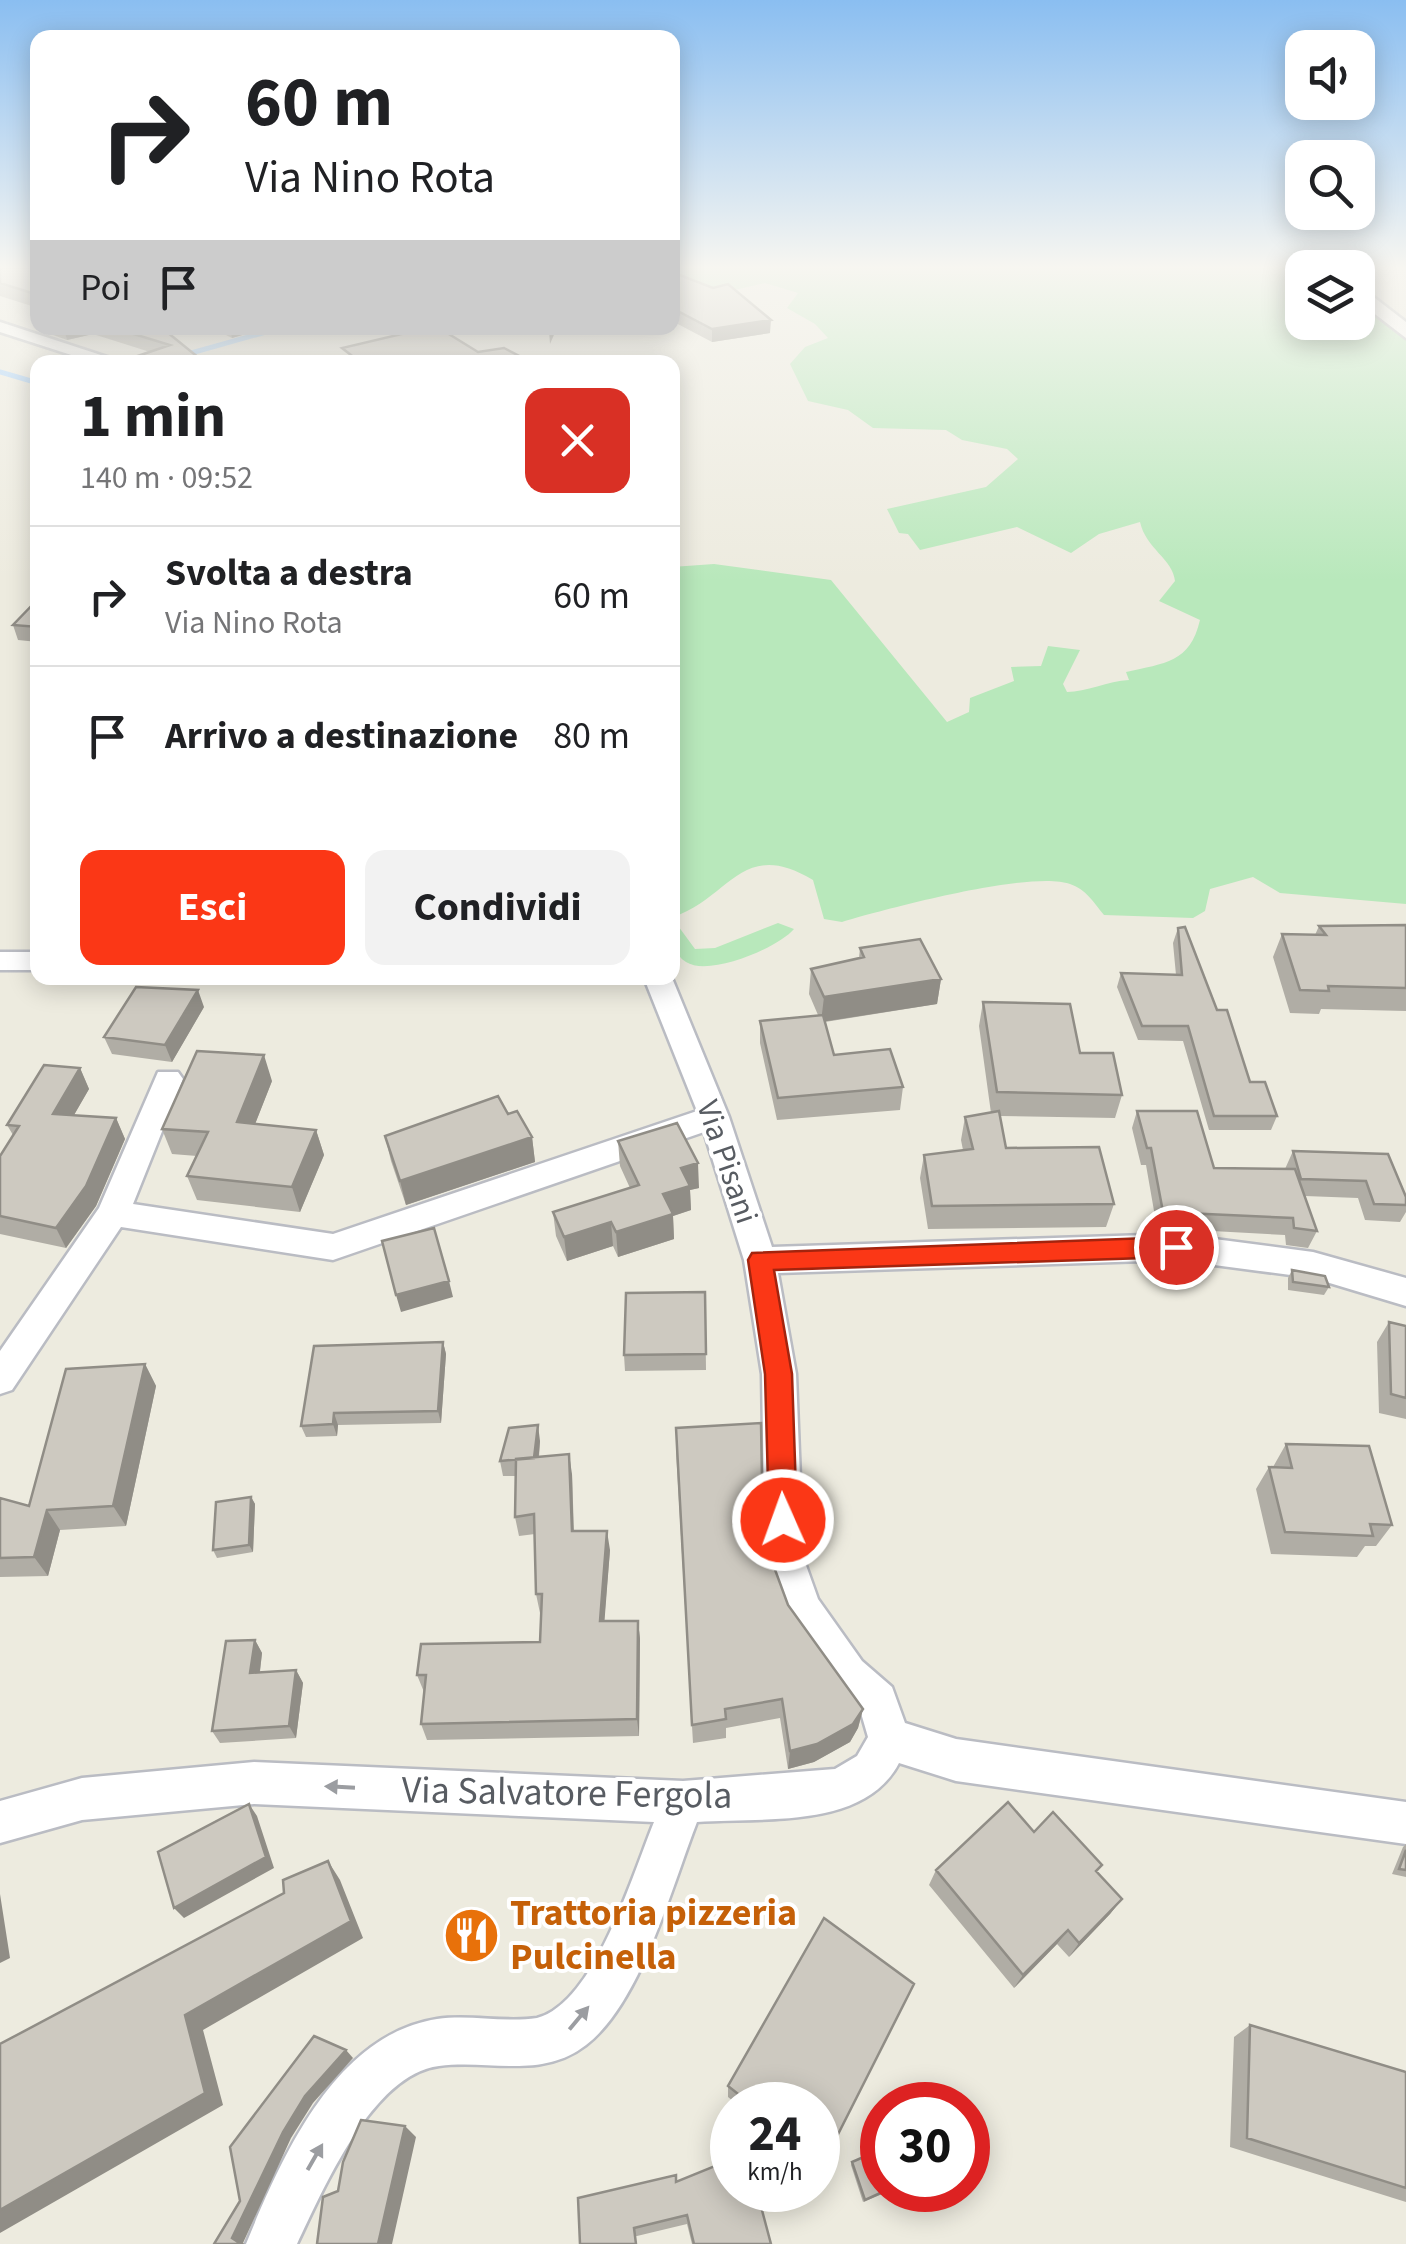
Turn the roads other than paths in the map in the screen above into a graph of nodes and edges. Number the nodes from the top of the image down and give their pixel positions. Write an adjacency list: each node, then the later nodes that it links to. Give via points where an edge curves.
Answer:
1 (0, 961): 2 (street)
2 (30, 962)
3 (661, 985): 5 (street, Via Pisani)
4 (168, 1079): 6 (street)
5 (714, 1117): 6 (street, via 332,1246); 7 (street, Via Pisani)
6 (112, 1213): 9 (street)
7 (760, 1260): 8 (street, via 1176,1247 1313,1266); 10 (street, Via Pisani, via 778,1374 784,1557 803,1610 848,1675 878,1701)
8 (1406, 1292)
9 (0, 1378)
10 (889, 1739): 11 (street, Via Salvatore Fergola, via 872,1771 840,1790); 13 (street, via 956,1760)
11 (682, 1802): 12 (street, Via Salvatore Fergola, one-way to 12, via 254,1783 82,1799); 14 (street, one-way to 11, via 346,2106 381,2065 434,2042 525,2045 569,2031 609,1982)
12 (0, 1822)
13 (1406, 1824)
14 (271, 2244)

